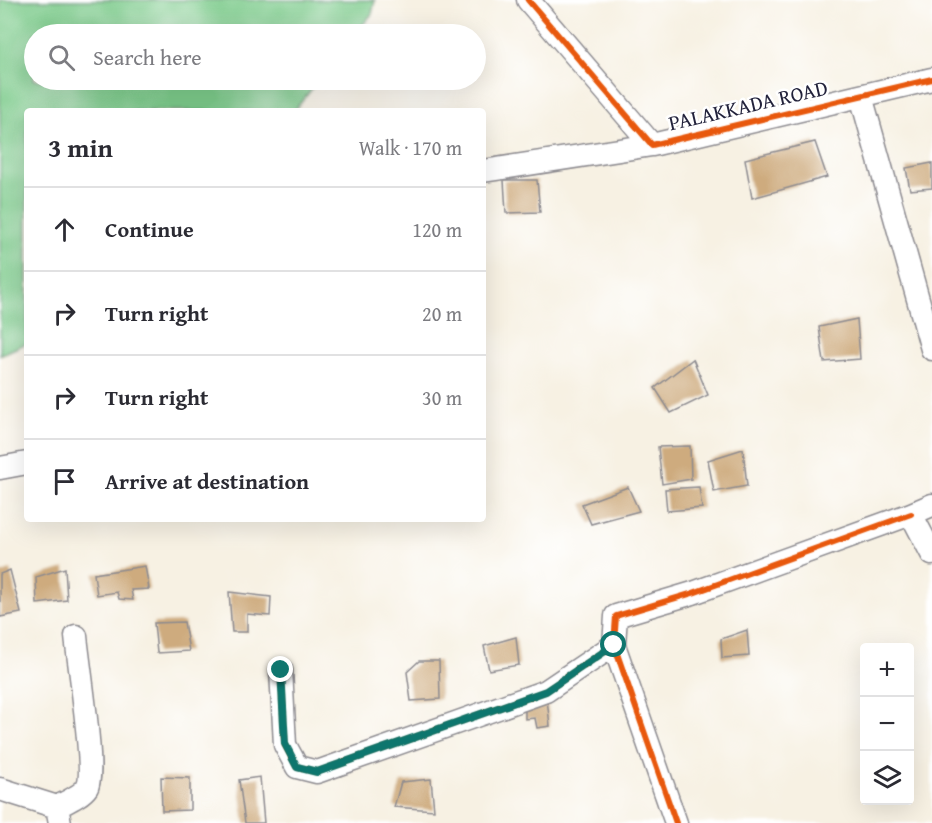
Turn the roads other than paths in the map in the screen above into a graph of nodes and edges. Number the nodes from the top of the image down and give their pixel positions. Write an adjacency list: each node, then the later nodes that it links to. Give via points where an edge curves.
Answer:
1 (528, 0): 4 (street, PALAKKADA ROAD)
2 (932, 79): 3 (street, PALAKKADA ROAD)
3 (861, 96): 4 (street, PALAKKADA ROAD); 6 (street)
4 (652, 145): 5 (street)
5 (486, 171)
6 (932, 349)
7 (24, 464): 8 (street)
8 (0, 468)
9 (932, 505): 10 (street)
10 (911, 514): 11 (street); 13 (street, via 693,593 616,616)
11 (932, 554)
12 (76, 636): 16 (street, via 90,756 89,782)
13 (614, 645): 14 (street, via 546,691 317,772 297,767 285,744); 17 (street)
14 (281, 670)
15 (0, 789): 16 (street)
16 (58, 815)
17 (676, 823)

